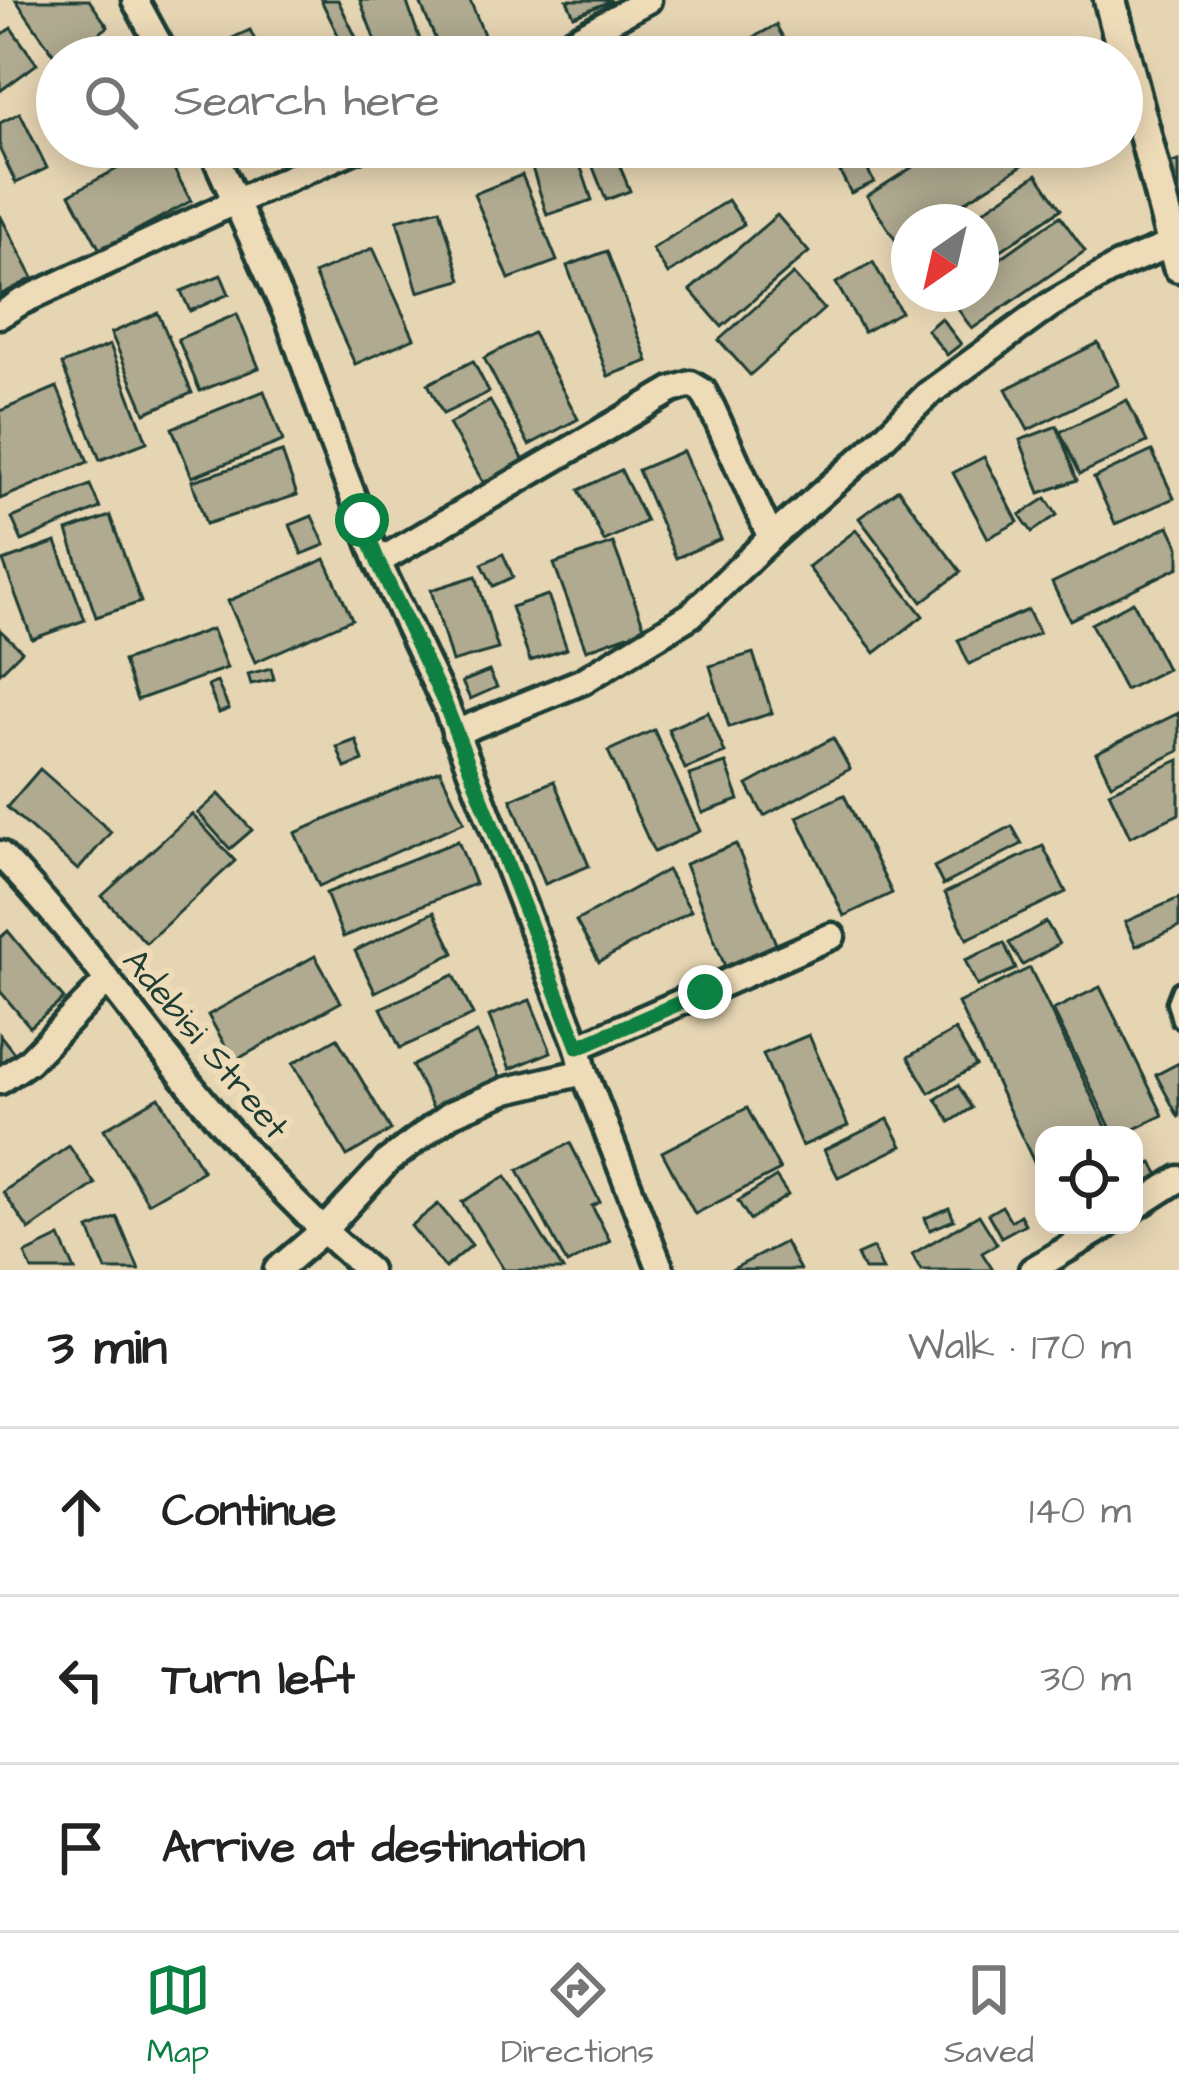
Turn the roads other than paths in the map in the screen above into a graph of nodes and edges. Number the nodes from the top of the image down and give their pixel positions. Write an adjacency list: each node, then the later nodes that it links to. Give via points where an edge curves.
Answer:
1 (135, 0): 4 (street)
2 (648, 0): 5 (street)
3 (1110, 0): 6 (street)
4 (155, 36)
5 (582, 36)
6 (1120, 36)
7 (1143, 123): 11 (street)
8 (221, 168): 10 (street)
9 (312, 168): 10 (street)
10 (237, 201): 12 (street); 14 (street)
11 (1175, 255): 13 (street, via 1118,266 1050,305 928,394)
12 (0, 315)
13 (771, 538): 14 (street, via 712,408 691,384); 15 (street, via 692,615 583,681)
14 (378, 562): 15 (street)
15 (455, 734): 21 (street)
16 (0, 854): 18 (street, Adebisi Street)
17 (832, 936): 21 (street)
18 (108, 980): 22 (street); 25 (street, Adebisi Street, via 218,1119)
19 (1179, 989): 20 (lane)
20 (1179, 1020)
21 (581, 1059): 25 (street, via 451,1114 388,1160); 29 (street)
22 (0, 1081)
23 (1179, 1179): 24 (street)
24 (1143, 1202)
25 (323, 1231): 27 (street); 28 (street, Adebisi Street)
26 (1092, 1234): 30 (street)
27 (277, 1270)
28 (368, 1270)
29 (661, 1270)
30 (1032, 1270)

